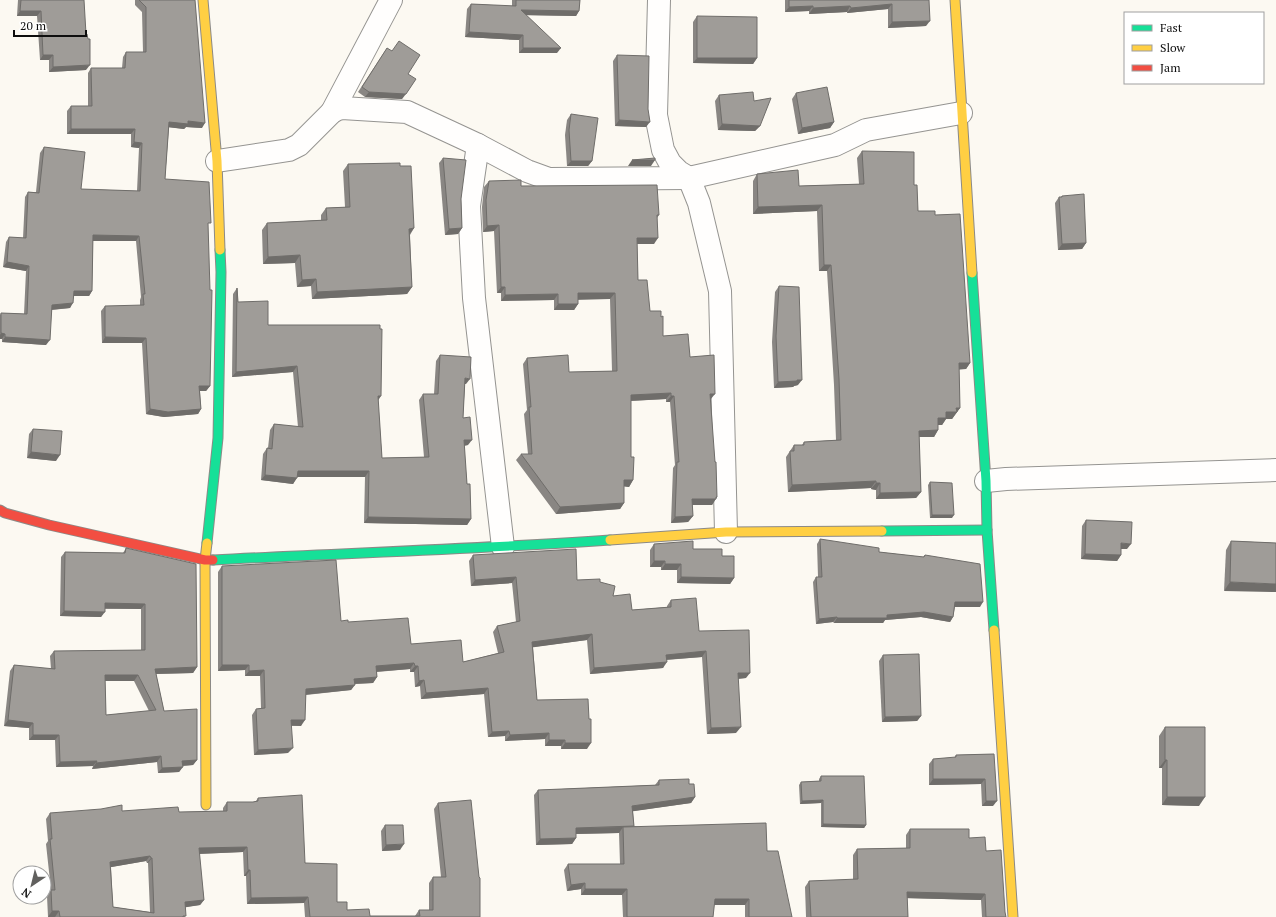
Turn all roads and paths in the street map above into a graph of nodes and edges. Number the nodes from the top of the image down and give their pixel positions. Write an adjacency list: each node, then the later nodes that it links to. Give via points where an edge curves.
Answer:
1 (203, 0): 8 (street)
2 (391, 0): 5 (street)
3 (659, 0): 9 (street, via 656,115 663,150 670,163)
4 (955, 0): 6 (street)
5 (332, 112): 7 (street, via 342,108 407,112); 8 (street, via 299,145 289,150)
6 (961, 113): 9 (street, via 866,130 835,145); 11 (street)
7 (478, 145): 9 (street, via 527,171 549,179); 15 (street, via 469,206 474,298)
8 (218, 161): 16 (street, via 221,272 218,438)
9 (689, 178): 14 (street, via 699,203 720,291)
10 (1276, 470): 11 (street, via 1006,479)
11 (986, 482): 13 (street)
12 (0, 510): 16 (street, via 49,525)
13 (988, 530): 14 (street); 18 (street)
14 (726, 532): 15 (street)
15 (503, 547): 16 (street)
16 (205, 560): 17 (street)
17 (206, 805)
18 (1013, 917)

